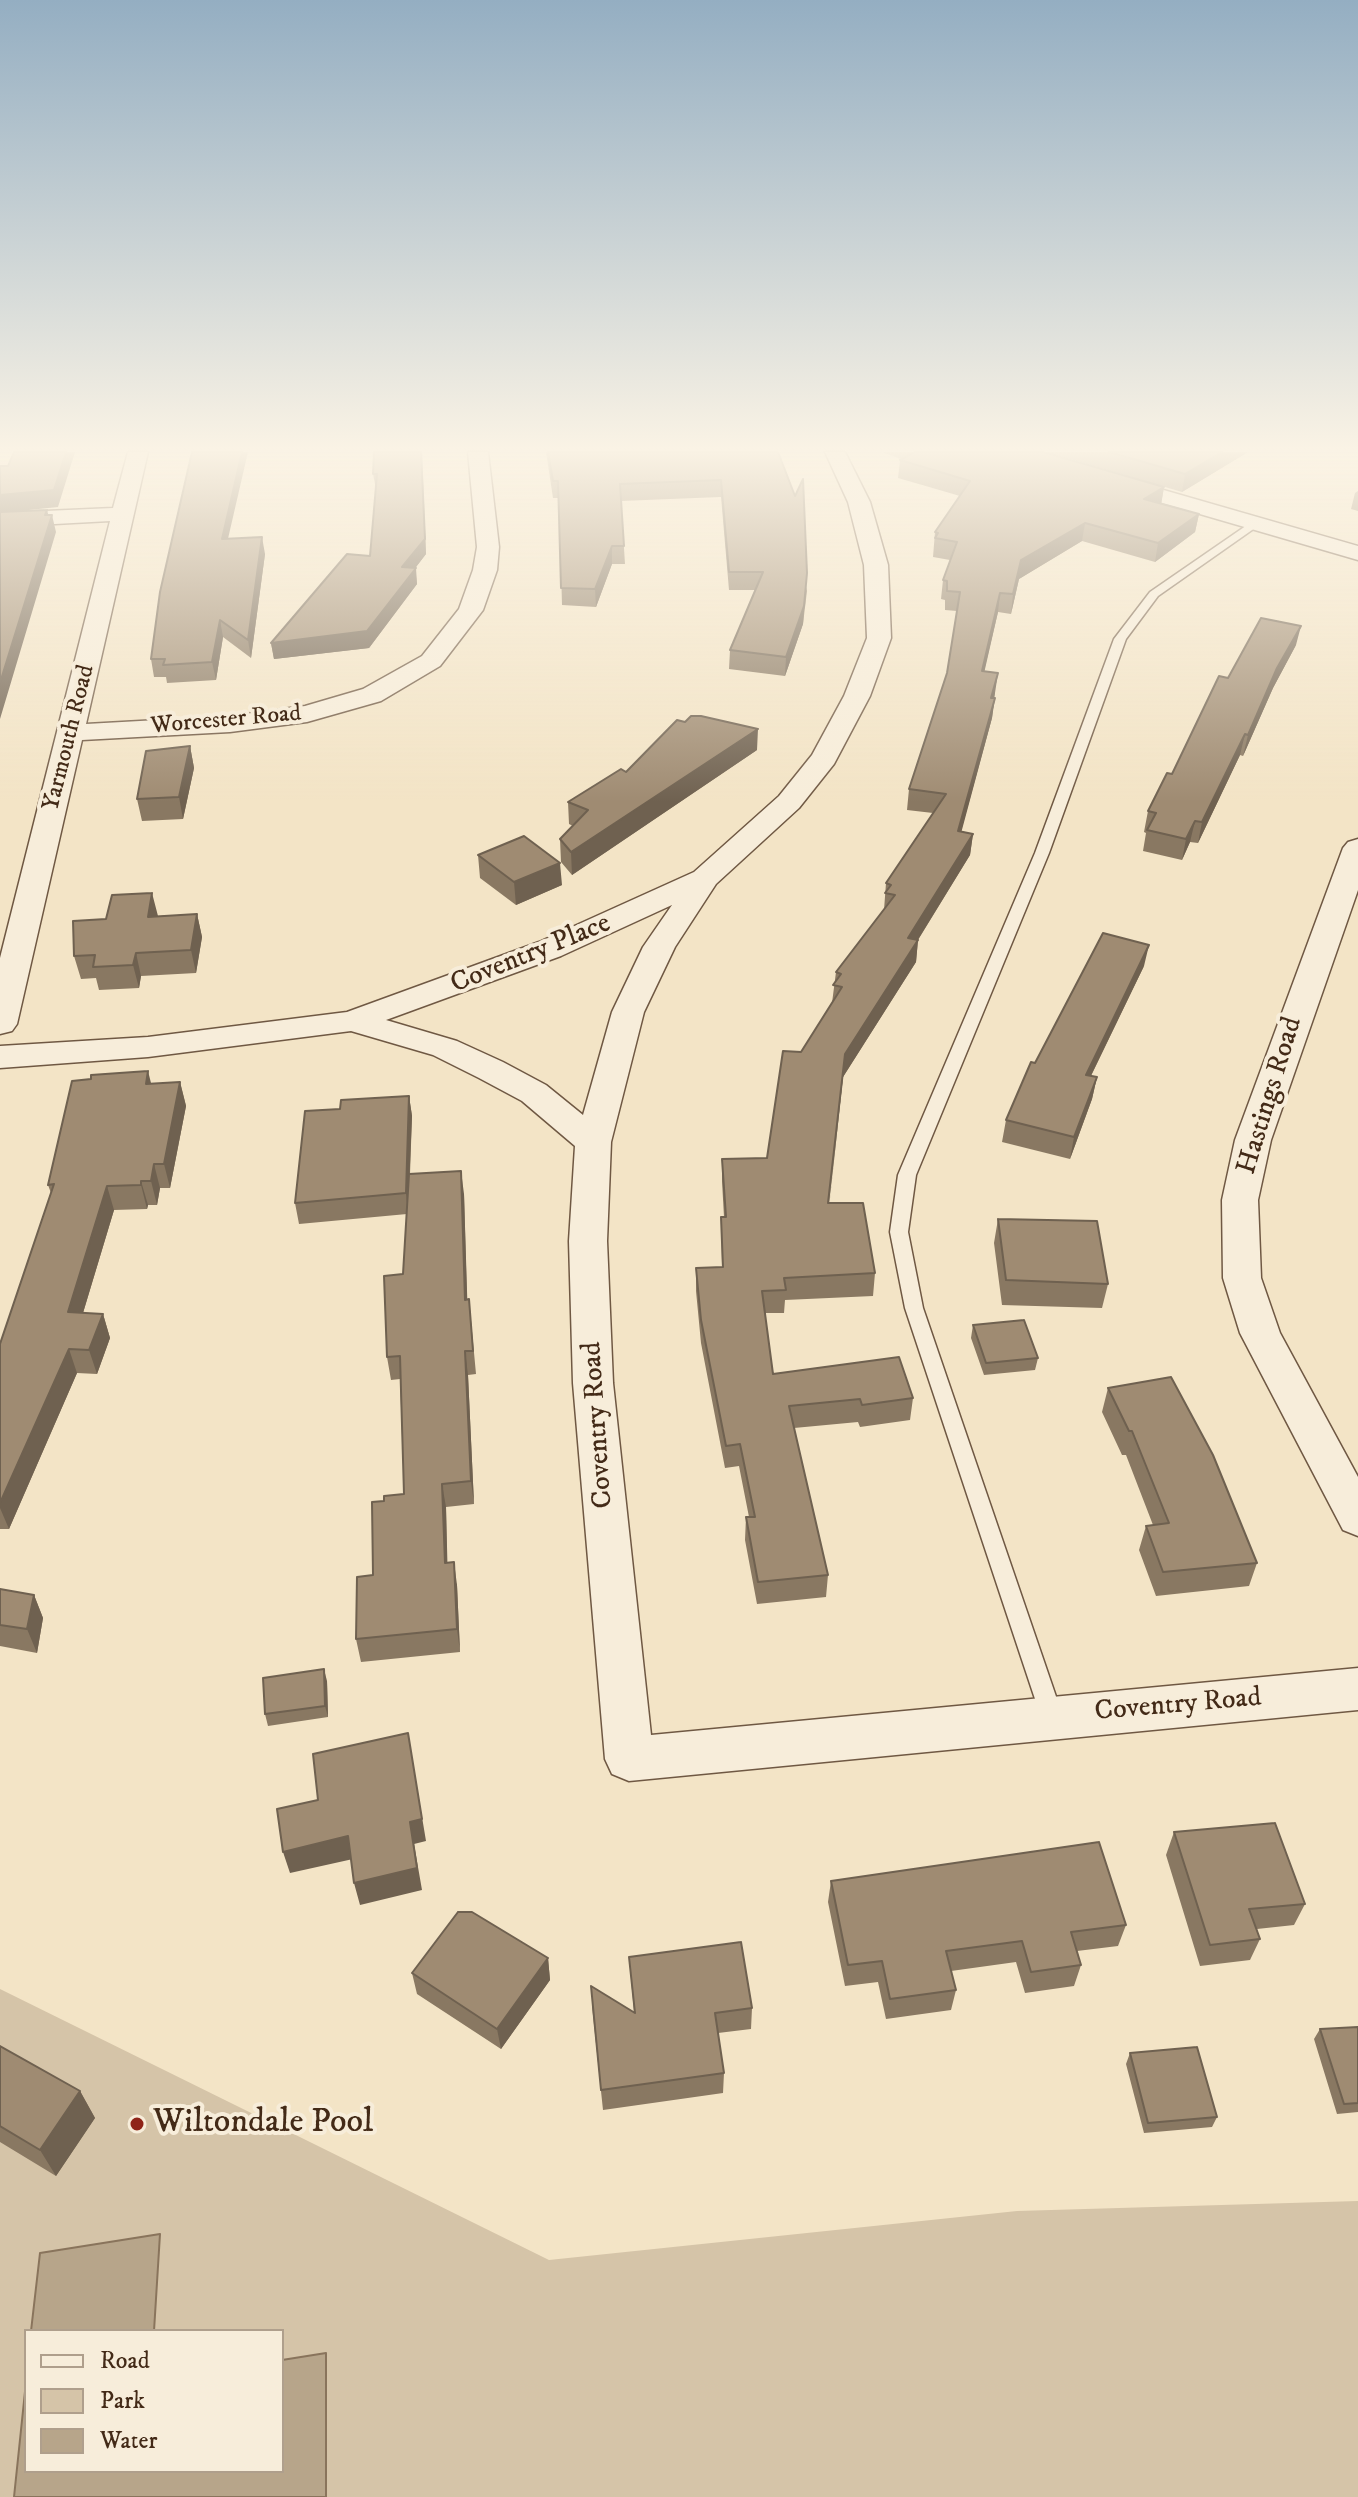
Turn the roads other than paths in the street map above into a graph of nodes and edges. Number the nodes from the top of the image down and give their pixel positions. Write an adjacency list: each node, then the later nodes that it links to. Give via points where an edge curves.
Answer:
1 (110, 569): 5 (street, Yarmouth Road)
2 (485, 569): 5 (street, Worcester Road, via 466,618 431,661 372,695 307,714 230,724)
3 (876, 569): 7 (street, Coventry Road, via 879,638 857,696 824,758 789,802)
4 (1191, 569): 14 (lane, via 1154,594 1120,639 1042,853 907,1175 899,1232 914,1308)
5 (71, 733): 9 (street, Yarmouth Road)
6 (1358, 848): 12 (street, Hastings Road, via 1253,1140 1240,1200 1242,1278 1260,1333)
7 (705, 878): 8 (street, Coventry Place, via 550,949); 11 (street, Coventry Road, via 659,947 628,1012)
8 (352, 1021): 10 (street, Coventry Place, via 148,1047); 11 (street, Coventry Place, via 445,1048 491,1070 534,1093)
9 (0, 1024)
10 (0, 1057)
11 (593, 1142): 14 (street, Coventry Road, via 588,1241 593,1383 629,1759)
12 (1358, 1518)
13 (1358, 1689): 14 (street, Coventry Road)
14 (1052, 1717)

